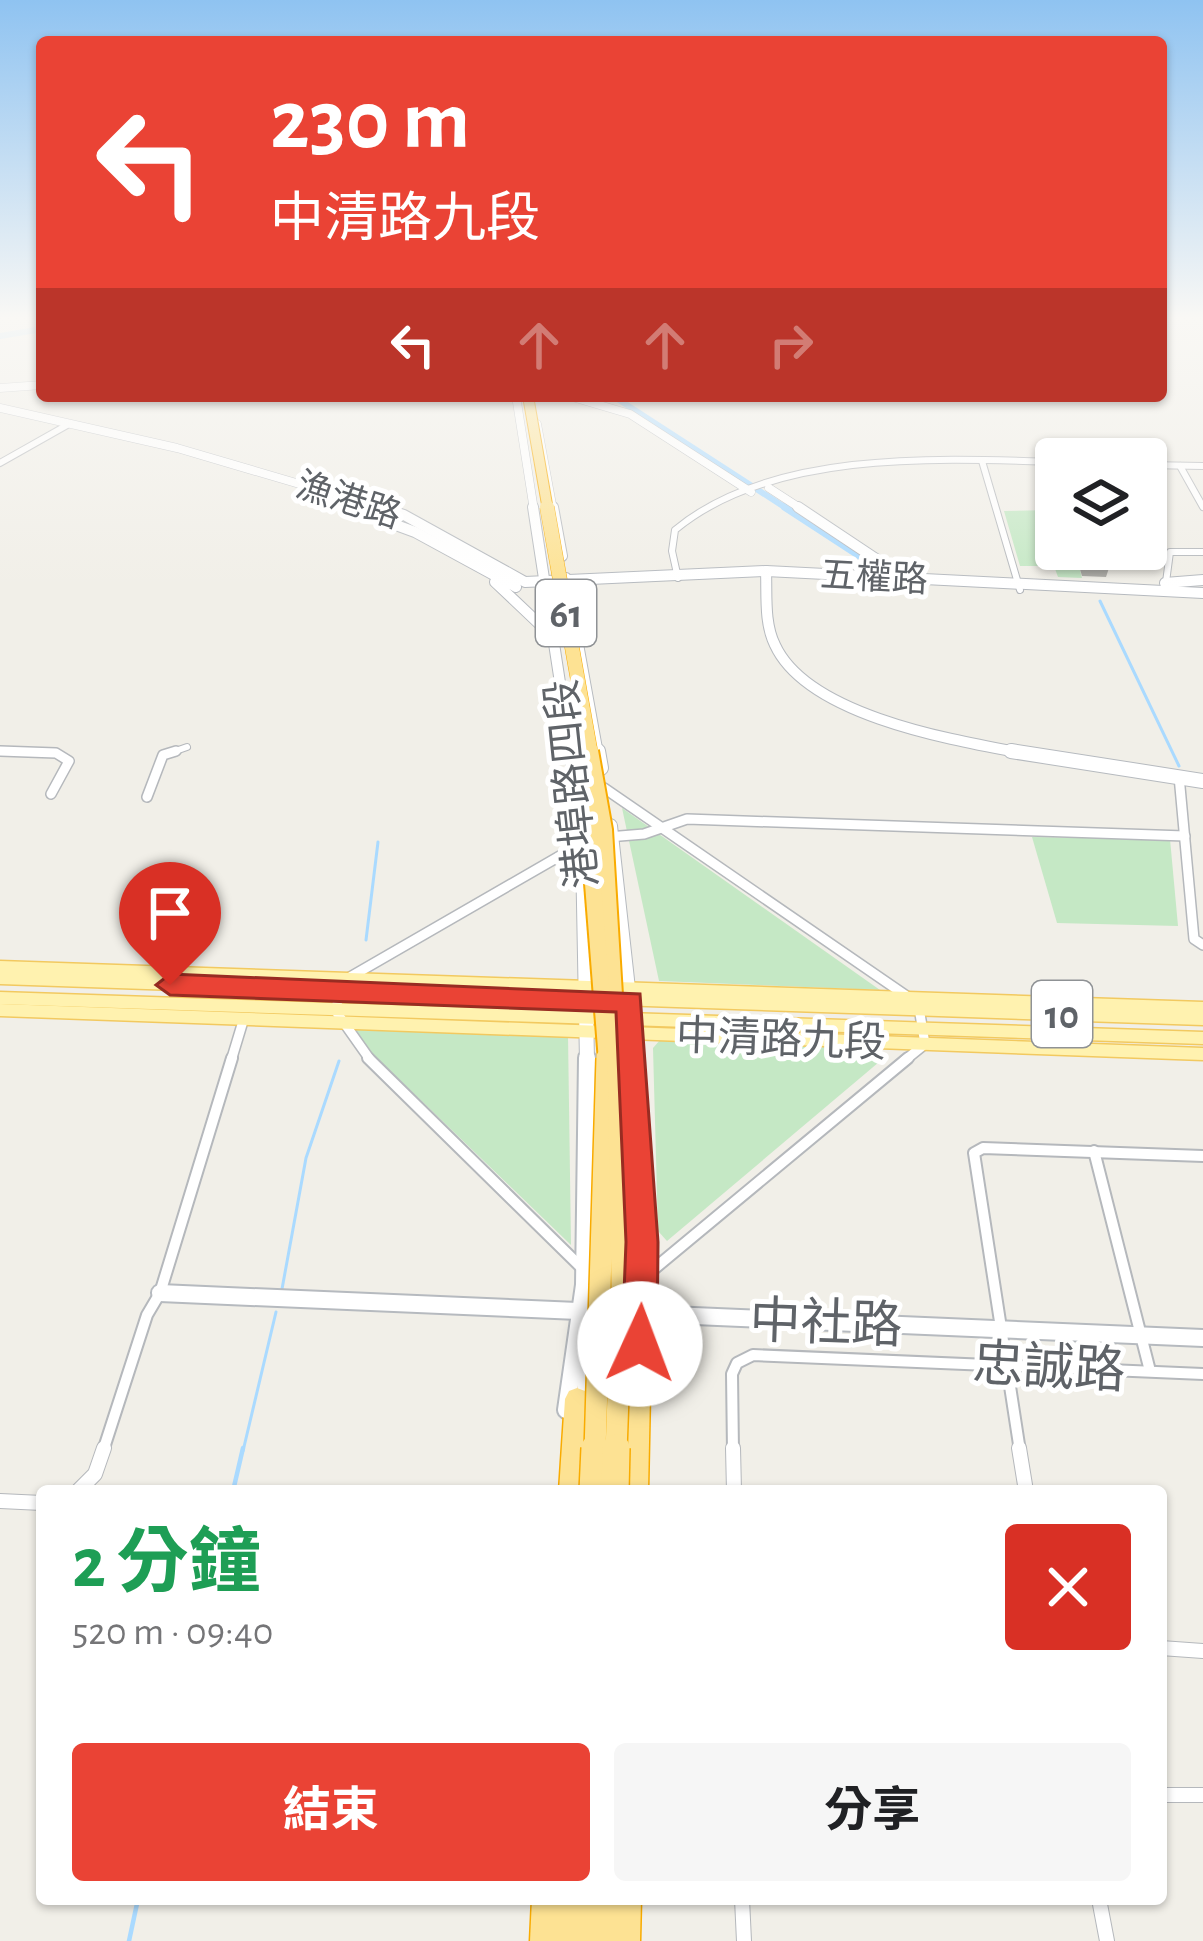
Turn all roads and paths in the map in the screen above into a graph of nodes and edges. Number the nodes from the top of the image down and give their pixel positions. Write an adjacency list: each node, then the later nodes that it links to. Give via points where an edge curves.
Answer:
1 (525, 407): 26 (street, 港埠路四段)
2 (526, 407): 24 (street, 港埠路四段)
3 (526, 407): 77 (highway, 61, bridge, via 591,831 603,976)
4 (526, 407): 78 (highway, 61, bridge, via 604,830 616,980 622,1287)
5 (604, 407): 15 (street, via 630,414)
6 (0, 411): 7 (street, 漁港路)
7 (60, 425): 8 (street); 18 (street, 漁港路, via 390,521); 26 (street, 漁港路, via 177,448 404,515)
8 (0, 460)
9 (982, 460): 10 (street); 14 (street, via 870,465); 25 (street)
10 (1035, 462)
11 (1167, 466): 12 (street)
12 (1180, 466): 13 (street); 16 (street)
13 (1203, 466)
14 (769, 488): 15 (street); 21 (street)
15 (751, 492): 19 (street, via 683,520 672,539)
16 (1203, 507)
17 (1203, 552): 23 (street, via 1170,552)
18 (488, 574): 26 (street, 漁港路, via 524,590); 29 (street)
19 (677, 574): 20 (street, 五權路); 24 (street, 五權路)
20 (767, 574): 21 (street, 五權路); 25 (street, 五權路); 32 (street, via 776,649 800,677 852,708 929,734)
21 (905, 578): 25 (street, 五權路)
22 (1203, 580): 23 (street)
23 (1166, 583): 27 (street)
24 (568, 586): 26 (street, 五權路); 34 (street, 港埠路四段)
25 (1020, 587): 27 (street, 五權路)
26 (545, 589): 29 (street, 港埠路四段)
27 (1151, 593): 28 (street, 五權路)
28 (1203, 596)
29 (553, 637): 40 (street, 港埠路四段)
30 (187, 747): 36 (street, via 164,755)
31 (0, 751): 35 (street, via 56,752 69,761)
32 (1179, 776): 33 (street); 38 (street)
33 (1203, 781)
34 (604, 788): 37 (street); 39 (street, 港埠路四段)
35 (51, 794)
36 (147, 797)
37 (661, 828): 38 (street, via 687,819); 39 (street); 46 (street)
38 (1185, 836): 41 (street, via 1194,939)
39 (612, 837): 40 (street); 50 (street, 港埠路四段)
40 (583, 838): 44 (street); 48 (street, 港埠路四段)
41 (1203, 945)
42 (0, 967): 44 (main road, 中清路九段)
43 (0, 978): 44 (main road, 中清路九段 / 10)
44 (342, 985): 48 (main road, 中清路九段 / 10); 51 (street)
45 (0, 998): 51 (main road, 中清路九段)
46 (914, 1003): 47 (main road, 中清路九段); 50 (main road, 中清路九段 / 10); 53 (main road, 中清路九段 / 10); 54 (street)
47 (1203, 1008)
48 (588, 1009): 50 (main road, 中清路九段); 50 (main road, 中清路九段 / 10); 51 (main road, 中清路九段); 59 (street, 港埠路四段)
49 (0, 1010): 52 (main road, 中清路九段)
50 (631, 1010): 54 (main road, 中清路九段); 60 (street, 港埠路四段)
51 (339, 1016): 52 (main road, 中清路九段); 59 (street, via 357,1048)
52 (244, 1018): 61 (street)
53 (1203, 1019)
54 (924, 1036): 55 (main road, 中清路九段 / 10); 56 (main road, 中清路九段); 60 (street)
55 (1203, 1038)
56 (1203, 1054)
57 (1094, 1151): 58 (street); 64 (street, via 974,1154); 66 (street)
58 (1203, 1156)
59 (584, 1270): 62 (street, 港埠路四段)
60 (642, 1283): 63 (street)
61 (160, 1293): 62 (street, 中社路); 73 (street, via 95,1474)
62 (582, 1312): 63 (street, 中社路); 65 (street, 港埠路四段)
63 (641, 1314): 64 (street, 中社路); 68 (street); 79 (street); 81 (street)
64 (1003, 1328): 66 (street, 中社路); 69 (street)
65 (580, 1333): 72 (street); 74 (street); 76 (street)
66 (1140, 1335): 67 (street, 中社路); 70 (street)
67 (1203, 1338)
68 (640, 1344): 80 (highway)
69 (1009, 1364): 70 (street, 忠誠路); 82 (street, 忠誠路, via 753,1355 732,1374); 83 (street)
70 (1150, 1371): 71 (street, 忠誠路)
71 (1203, 1373)
72 (577, 1399): 75 (highway)
73 (84, 1485)
74 (561, 1485)
75 (572, 1485)
76 (582, 1485)
77 (593, 1485)
78 (615, 1485)
79 (627, 1485)
80 (636, 1485)
81 (647, 1485)
82 (734, 1485)
83 (1025, 1485)
84 (0, 1501): 85 (street)
85 (36, 1503)
86 (1167, 1648): 87 (street)
87 (1203, 1651)
88 (1167, 1795): 89 (street)
89 (1203, 1795)
90 (534, 1905): 100 (street)
91 (548, 1905): 101 (highway)
92 (561, 1905): 102 (street)
93 (574, 1905): 103 (highway)
94 (600, 1905): 104 (highway)
95 (613, 1905): 105 (street)
96 (626, 1905): 106 (highway)
97 (639, 1905): 107 (street)
98 (742, 1905): 108 (street)
99 (1100, 1905): 109 (street)
100 (532, 1941)
101 (545, 1941)
102 (558, 1941)
103 (572, 1941)
104 (598, 1941)
105 (612, 1941)
106 (625, 1941)
107 (639, 1941)
108 (744, 1941)
109 (1107, 1941)

